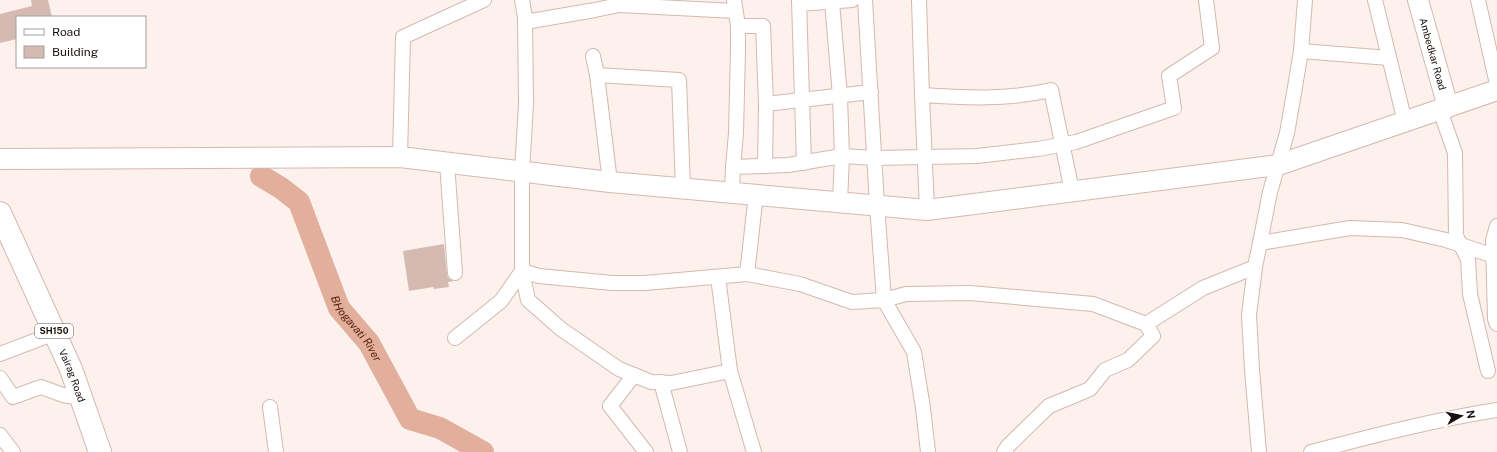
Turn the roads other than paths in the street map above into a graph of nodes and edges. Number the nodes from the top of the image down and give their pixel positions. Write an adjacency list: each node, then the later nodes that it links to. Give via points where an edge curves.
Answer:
1 (484, 0): 34 (street, via 403,37)
2 (522, 0): 16 (street)
3 (632, 0): 15 (street)
4 (852, 0): 13 (street)
5 (865, 0): 24 (street)
6 (919, 0): 25 (street)
7 (1206, 0): 31 (street, via 1212,48 1169,76 1174,108 1076,142)
8 (1305, 0): 18 (street)
9 (1375, 0): 20 (street)
10 (1418, 0): 29 (street, Ambedkar Road)
11 (1478, 0): 22 (street)
12 (799, 2): 13 (street); 27 (street)
13 (832, 2): 26 (street)
14 (734, 5): 15 (street); 17 (street)
15 (619, 6): 16 (street)
16 (525, 22): 42 (street, via 526,104)
17 (738, 26): 28 (street, via 763,26); 41 (street)
18 (1301, 51): 20 (street); 39 (street, via 1287,133)
19 (593, 56): 21 (street)
20 (1389, 58): 30 (street)
21 (597, 75): 43 (street); 44 (street, via 679,80)
22 (1497, 84)
23 (1497, 90): 29 (street)
24 (871, 92): 26 (street); 35 (street)
25 (922, 95): 31 (street, via 982,98 1028,95 1051,90); 33 (street)
26 (840, 96): 27 (street); 32 (street)
27 (801, 100): 28 (street); 37 (street)
28 (766, 104): 40 (street)
29 (1444, 108): 30 (street); 54 (street, via 1455,153 1456,236)
30 (1405, 122): 39 (street)
31 (1062, 144): 33 (street, via 977,156); 45 (street)
32 (842, 156): 35 (street); 37 (street); 48 (street)
33 (925, 156): 35 (street); 50 (street)
34 (400, 157): 36 (street); 38 (street)
35 (874, 158): 49 (street)
36 (0, 159)
37 (804, 162): 40 (street)
38 (447, 163): 42 (street); 58 (street)
39 (1278, 165): 45 (street); 53 (street)
40 (765, 166): 41 (street)
41 (733, 167): 46 (street)
42 (522, 172): 43 (street); 57 (street)
43 (610, 182): 44 (street)
44 (683, 188): 46 (street)
45 (1072, 191): 50 (street)
46 (732, 192): 47 (street)
47 (756, 194): 48 (street); 59 (street)
48 (840, 202): 49 (street)
49 (877, 205): 50 (street); 62 (street)
50 (927, 210)
51 (0, 213): 65 (main road, Vairag Road / SH150)
52 (1497, 226): 55 (street, via 1493,240)
53 (1260, 243): 54 (street, via 1350,228 1402,230); 56 (street)
54 (1461, 245): 55 (street); 69 (street, via 1468,259 1470,294)
55 (1494, 256): 61 (street)
56 (1255, 267): 63 (street, via 1203,288); 85 (street, via 1249,316)
57 (522, 271): 60 (street, via 539,276 612,283); 66 (street, via 502,301); 70 (street, via 528,300 561,329 619,369)
58 (455, 273)
59 (747, 274): 60 (street); 62 (street, via 800,284 852,302)
60 (718, 277): 68 (street)
61 (1496, 298): 64 (street)
62 (884, 300): 63 (street, via 906,294 970,293 1086,303); 83 (street, via 914,352)
63 (1146, 324): 84 (street, via 1153,336 1128,360 1105,370 1090,389 1049,406)
64 (1497, 324)
65 (55, 333): 67 (street); 73 (main road, Vairag Road / SH150)
66 (455, 338)
67 (0, 354)
68 (730, 371): 72 (street, via 671,383); 82 (street)
69 (1488, 371)
70 (634, 375): 72 (street, via 651,382); 80 (street, via 610,406)
71 (0, 378): 73 (street, via 14,397 41,387 63,395)
72 (661, 382): 81 (street)
73 (82, 398): 78 (main road, Vairag Road / SH150)
74 (270, 407): 79 (street)
75 (1497, 410): 86 (street, via 1421,425)
76 (0, 435): 77 (street)
77 (13, 452)
78 (100, 452)
79 (276, 452)
80 (646, 452)
81 (680, 452)
82 (754, 452)
83 (928, 452)
84 (1004, 452)
85 (1259, 452)
86 (1310, 452)

